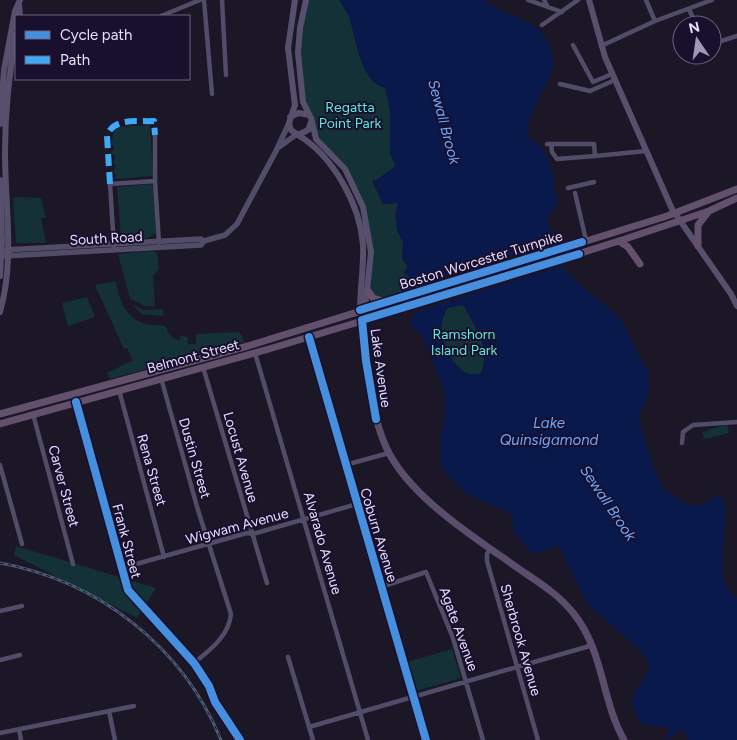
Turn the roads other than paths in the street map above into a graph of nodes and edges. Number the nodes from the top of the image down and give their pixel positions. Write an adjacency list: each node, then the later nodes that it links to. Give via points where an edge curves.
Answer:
1 (200, 0): 17 (street)
2 (204, 0): 32 (street)
3 (222, 0): 28 (street)
4 (295, 0): 27 (main road, via 288,42)
5 (306, 0): 26 (main road, via 299,35)
6 (528, 0): 13 (street)
7 (544, 0): 13 (street)
8 (578, 0): 15 (street)
9 (590, 0): 25 (main road)
10 (646, 0): 19 (street)
11 (712, 0): 14 (street)
12 (19, 2): 16 (main road); 29 (main road, via 15,11)
13 (548, 7): 15 (street)
14 (689, 9): 18 (street); 19 (street)
15 (562, 12): 20 (street)
16 (20, 15)
17 (163, 15)
18 (692, 15)
19 (655, 22): 25 (street)
20 (542, 25)
21 (737, 36): 22 (street)
22 (722, 41)
23 (15, 44): 29 (main road)
24 (573, 44): 30 (street, via 593,82)
25 (601, 46): 30 (main road)
26 (298, 70): 27 (street); 33 (main road, via 303,103)
27 (289, 71): 34 (main road, via 295,103)
28 (226, 75)
29 (11, 78): 35 (main road); 55 (main road, via 5,152)
30 (610, 78): 31 (street, via 590,91); 39 (main road)
31 (560, 84)
32 (212, 94)
33 (310, 118): 34 (main road, via 299,113); 36 (main road, via 308,130); 58 (main road, via 316,139 345,169 363,207 370,246)
34 (290, 120): 36 (main road, via 291,130); 38 (street, South Road)
35 (0, 124)
36 (297, 134): 38 (street, South Road); 62 (main road, via 313,145 339,177 360,223)
37 (155, 135): 42 (street)
38 (276, 151): 52 (street, South Road, via 237,224 225,235 200,245)
39 (646, 151): 40 (street); 49 (main road)
40 (595, 156): 40 (street, via 594,144 549,144 557,159)
41 (0, 180): 55 (main road)
42 (155, 181): 52 (street); 54 (street, via 110,184)
43 (594, 182): 44 (street)
44 (568, 188)
45 (737, 189): 49 (highway)
46 (575, 193): 50 (street)
47 (737, 198): 48 (highway)
48 (709, 211): 49 (highway); 53 (highway, via 698,225)
49 (677, 217): 50 (highway, Boston Worcester Turnpike); 51 (highway, Boston Worcester Turnpike); 53 (main road)
50 (584, 241): 60 (highway, Boston Worcester Turnpike)
51 (619, 241): 56 (highway, via 628,247); 63 (highway, Boston Worcester Turnpike)
52 (159, 244): 54 (street, South Road)
53 (698, 246): 59 (main road)
54 (114, 247): 55 (street, South Road)
55 (4, 253): 57 (main road); 64 (main road)
56 (640, 264)
57 (0, 276)
58 (368, 291): 60 (highway, via 373,298); 62 (main road)
59 (734, 295): 61 (main road)
60 (386, 302): 62 (highway, Belmont Street)
61 (737, 306)
62 (362, 310): 65 (main road, Lake Avenue); 71 (highway, Belmont Street, via 248,346)
63 (393, 311): 65 (highway, Belmont Street)
64 (0, 312)
65 (362, 320): 66 (highway, Belmont Street); 79 (main road, Lake Avenue, via 373,405)
66 (308, 337): 67 (highway, Belmont Street); 81 (street, Coburn Avenue)
67 (255, 352): 68 (highway, Belmont Street); 83 (street, Alvarado Avenue)
68 (204, 367): 69 (highway, Belmont Street); 84 (street, Locust Avenue)
69 (161, 378): 70 (highway, Belmont Street); 86 (street, Dustin Street)
70 (119, 390): 72 (highway, Belmont Street); 88 (street, Rena Street)
71 (50, 400): 73 (highway, via 40,398); 74 (highway, Belmont Street)
72 (76, 402): 75 (highway, Belmont Street); 90 (street, Frank Street)
73 (0, 409)
74 (0, 414)
75 (33, 414): 77 (highway, Belmont Street); 89 (street, Carver Street)
76 (737, 422): 78 (street, via 690,426 684,432)
77 (0, 424)
78 (682, 443)
79 (389, 453): 81 (street); 87 (main road, Lake Avenue, via 424,498)
80 (0, 465): 85 (street)
81 (345, 465): 82 (street, Coburn Avenue)
82 (357, 504): 83 (street, Wigwam Avenue); 92 (street, Coburn Avenue)
83 (305, 520): 84 (street, Wigwam Avenue); 105 (street, Alvarado Avenue)
84 (252, 534): 86 (street, Wigwam Avenue); 91 (street, Locust Avenue)
85 (22, 544)
86 (208, 545): 88 (street, Wigwam Avenue); 99 (street, Dustin Street, via 231,616 218,643)
87 (491, 548): 95 (main road, Lake Avenue, via 564,603); 100 (street, Sherbrook Avenue, via 487,561)
88 (164, 556): 90 (street, Wigwam Avenue)
89 (73, 564)
90 (122, 568): 99 (street, Frank Street, via 132,597)
91 (267, 583)
92 (381, 587): 101 (street, Agate Avenue, via 426,572); 102 (street, Coburn Avenue)
93 (22, 606): 94 (street)
94 (0, 611)
95 (593, 645): 100 (street); 117 (main road, Lake Avenue, via 611,712)
96 (20, 655): 98 (street)
97 (288, 657): 106 (street)
98 (0, 660)
99 (194, 663): 111 (street, Frank Street)
100 (518, 667): 101 (street); 116 (street, Sherbrook Avenue)
101 (467, 682): 102 (street); 115 (street, Agate Avenue)
102 (413, 697): 105 (street); 114 (street, Coburn Avenue)
103 (134, 706): 104 (street)
104 (109, 711): 107 (street); 110 (street)
105 (360, 712): 106 (street); 113 (street, Alvarado Avenue)
106 (309, 727): 112 (street)
107 (19, 729): 108 (street); 109 (street)
108 (0, 733)
109 (21, 740)
110 (115, 740)
111 (240, 740)
112 (313, 740)
113 (368, 740)
114 (426, 740)
115 (483, 740)
116 (538, 740)
117 (624, 740)

